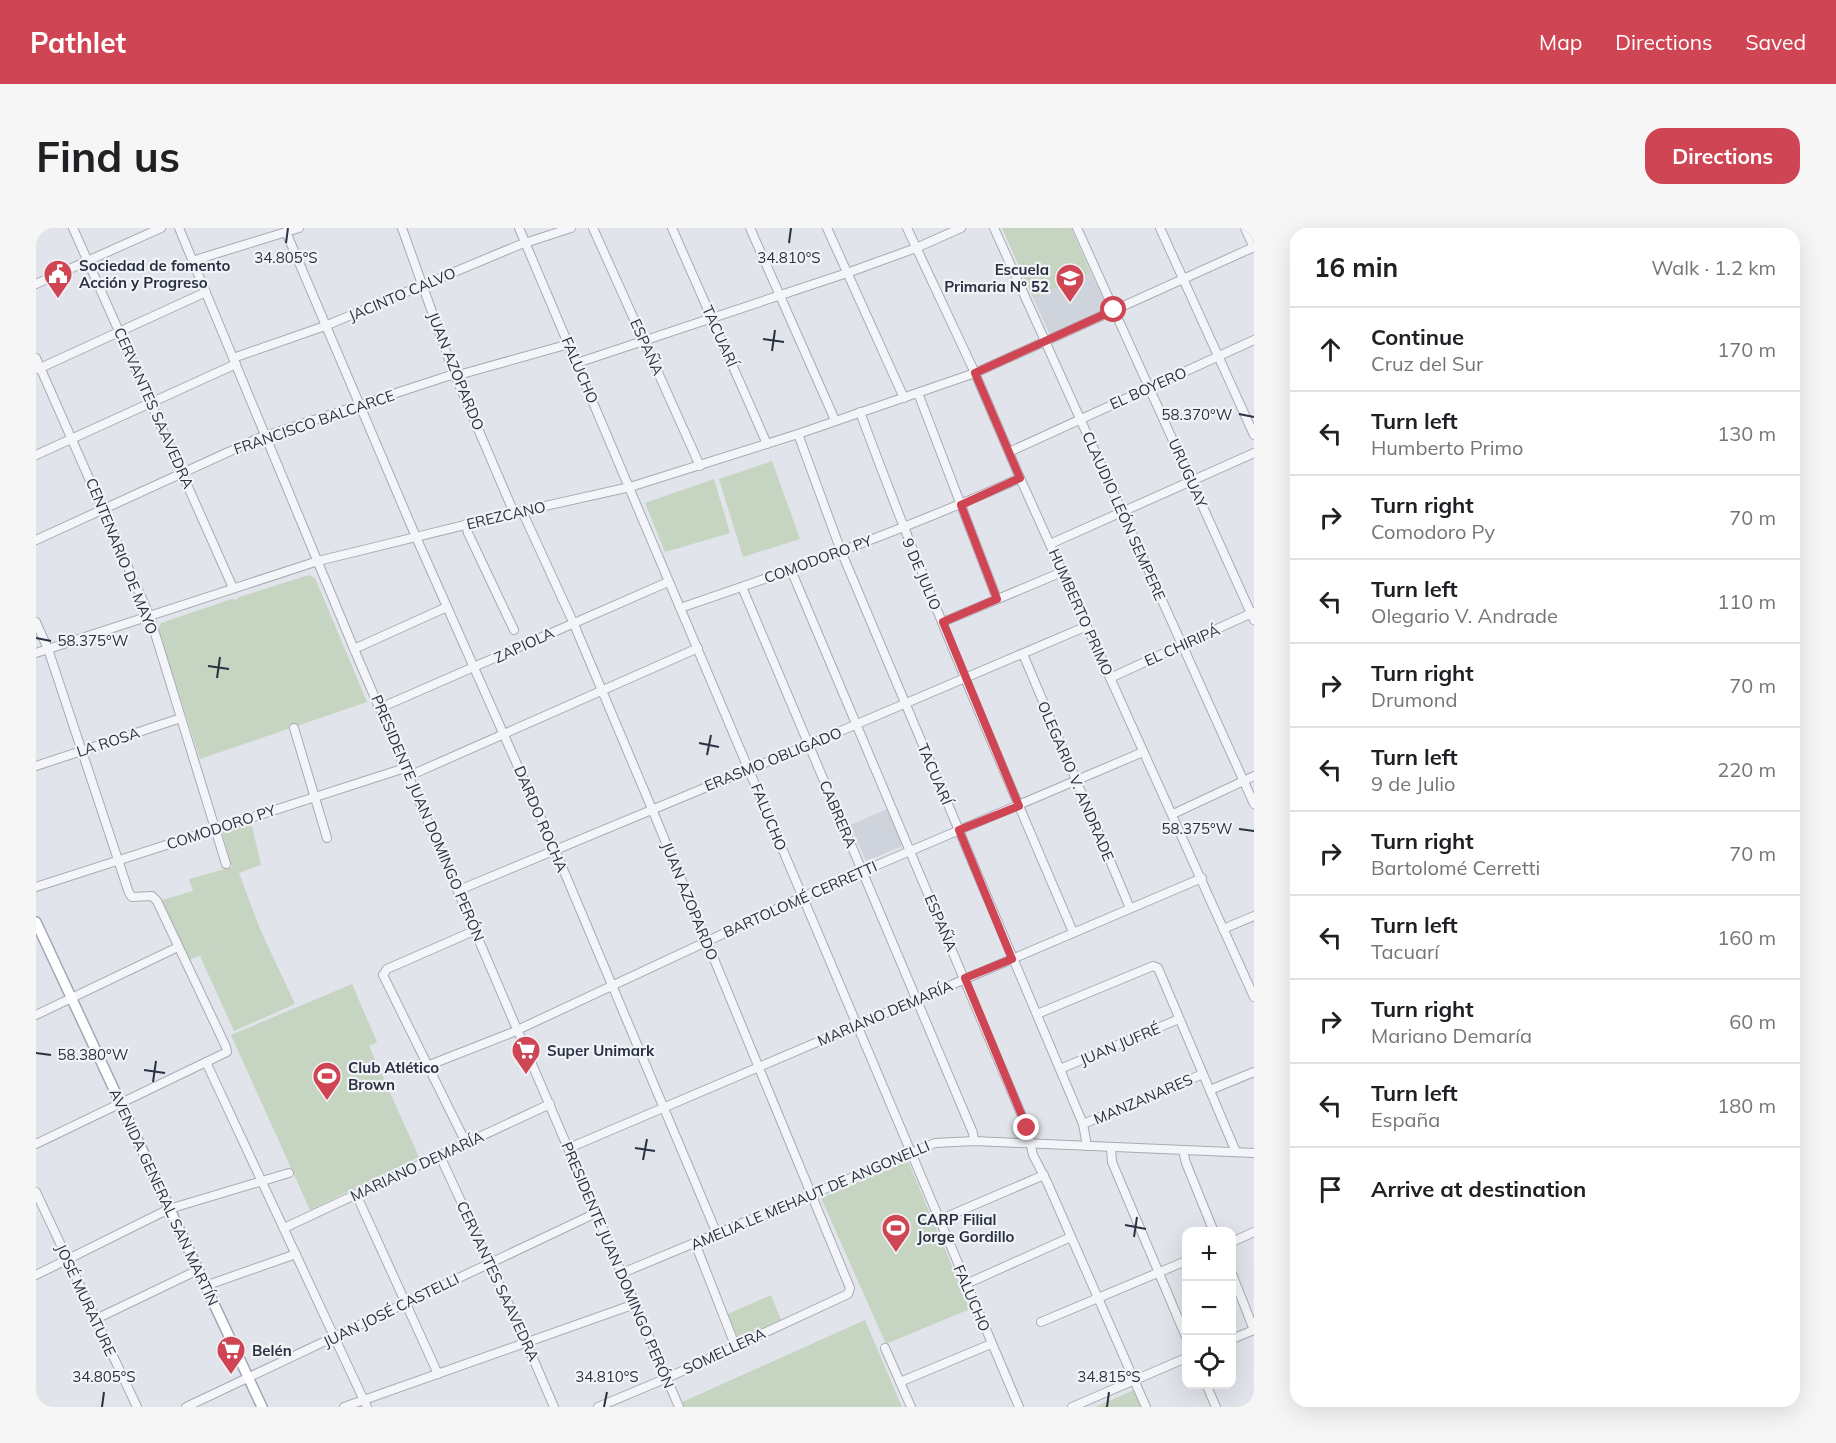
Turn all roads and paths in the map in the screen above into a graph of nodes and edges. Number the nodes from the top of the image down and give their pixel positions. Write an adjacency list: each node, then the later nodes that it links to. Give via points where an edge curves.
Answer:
1 (73, 228): 22 (street, CERVANTES SAAVEDRA)
2 (161, 228): 22 (street)
3 (178, 228): 23 (street, PRESIDENTE JUAN DOMINGO PERÓN)
4 (298, 228): 18 (street)
5 (402, 228): 27 (street, JUAN AZOPARDO)
6 (519, 228): 19 (street, FALUCHO)
7 (571, 228): 19 (street, JACINTO CALVO)
8 (594, 228): 36 (street, ESPAÑA)
9 (672, 228): 31 (street, TACUARÍ)
10 (750, 228): 29 (street)
11 (827, 228): 24 (street)
12 (907, 228): 20 (street, HUMBERTO PRIMO)
13 (961, 228): 20 (street)
14 (994, 228): 35 (street, CLAUDIO LEÓN SEMPERE)
15 (1077, 228): 30 (street, URUGUAY)
16 (1160, 228): 25 (street)
17 (1245, 228): 21 (street)
18 (286, 232): 23 (street); 32 (street, DARDO ROCHA)
19 (525, 243): 27 (street, JACINTO CALVO); 37 (street, FALUCHO)
20 (916, 248): 24 (street); 43 (street, HUMBERTO PRIMO)
21 (1254, 248): 25 (street, EREZCANO)
22 (88, 261): 26 (street); 33 (street, CERVANTES SAAVEDRA)
23 (192, 261): 28 (street, PRESIDENTE JUAN DOMINGO PERÓN)
24 (847, 273): 29 (street); 47 (street)
25 (1183, 279): 30 (street, EREZCANO); 38 (street)
26 (36, 284)
27 (423, 285): 32 (street, JACINTO CALVO); 44 (street, JUAN AZOPARDO)
28 (206, 292): 33 (street); 40 (street, PRESIDENTE JUAN DOMINGO PERÓN)
29 (781, 295): 31 (street); 52 (street)
30 (1114, 310): 35 (street, EREZCANO); 45 (street, URUGUAY)
31 (712, 318): 36 (street); 57 (street, TACUARÍ)
32 (325, 326): 40 (street, JACINTO CALVO); 49 (street, DARDO ROCHA)
33 (120, 331): 42 (street); 48 (street, CERVANTES SAAVEDRA)
34 (1254, 340): 38 (street, EL BOYERO)
35 (1045, 341): 43 (street, EREZCANO); 51 (street, CLAUDIO LEÓN SEMPERE)
36 (644, 342): 41 (street); 61 (street, ESPAÑA)
37 (569, 344): 41 (street, FALUCHO); 44 (street, FRANCISCO BALCARCE)
38 (1219, 356): 45 (street, EL BOYERO); 54 (street)
39 (36, 358): 42 (street, CENTENARIO DE MAYO)
40 (234, 361): 48 (street, JACINTO CALVO); 55 (street, PRESIDENTE JUAN DOMINGO PERÓN)
41 (577, 363): 65 (street, FALUCHO)
42 (38, 369): 56 (street, CENTENARIO DE MAYO)
43 (975, 373): 46 (street, EREZCANO); 58 (street, HUMBERTO PRIMO)
44 (456, 375): 49 (street, FRANCISCO BALCARCE); 68 (street, JUAN AZOPARDO)
45 (1149, 387): 51 (street, EL BOYERO); 64 (street, URUGUAY)
46 (918, 393): 47 (street, EREZCANO); 66 (street)
47 (904, 398): 50 (street, EREZCANO)
48 (152, 402): 56 (street, JACINTO CALVO); 62 (street, CERVANTES SAAVEDRA)
49 (360, 406): 55 (street, FRANCISCO BALCARCE); 72 (street, DARDO ROCHA)
50 (860, 412): 52 (street, EREZCANO); 71 (street, 9 DE JULIO)
51 (1079, 418): 58 (street, EL BOYERO); 69 (street, CLAUDIO LEÓN SEMPERE)
52 (836, 420): 53 (street, EREZCANO)
53 (798, 434): 57 (street, EREZCANO); 75 (street, TACUARÍ)
54 (1254, 435)
55 (266, 436): 62 (street, FRANCISCO BALCARCE); 76 (street, PRESIDENTE JUAN DOMINGO PERÓN)
56 (72, 438): 60 (street, JACINTO CALVO); 67 (street, CENTENARIO DE MAYO)
57 (767, 444): 61 (street, EREZCANO)
58 (1009, 452): 63 (street, HUMBERTO PRIMO)
59 (1254, 453): 64 (street)
60 (36, 455)
61 (700, 466): 65 (street, EREZCANO)
62 (182, 473): 67 (street, FRANCISCO BALCARCE); 81 (street, CERVANTES SAAVEDRA)
63 (1020, 478): 66 (street, COMODORO PY); 74 (street, HUMBERTO PRIMO)
64 (1192, 481): 69 (street); 85 (street, URUGUAY)
65 (630, 487): 68 (street, EREZCANO); 79 (street, FALUCHO)
66 (961, 505): 71 (street, COMODORO PY); 82 (street)
67 (104, 509): 73 (street, FRANCISCO BALCARCE); 86 (street, CENTENARIO DE MAYO)
68 (518, 512): 70 (street, EREZCANO); 88 (street, JUAN AZOPARDO)
69 (1122, 513): 74 (street); 92 (street, CLAUDIO LEÓN SEMPERE)
70 (466, 525): 72 (street, EREZCANO); 91 (street)
71 (903, 528): 75 (street, COMODORO PY); 89 (street, 9 DE JULIO)
72 (417, 537): 76 (street, EREZCANO); 83 (street, DARDO ROCHA)
73 (36, 540)
74 (1050, 544): 78 (street, HUMBERTO PRIMO)
75 (841, 551): 77 (street, COMODORO PY); 102 (street, TACUARÍ)
76 (318, 561): 81 (street, EREZCANO); 95 (street, PRESIDENTE JUAN DOMINGO PERÓN)
77 (791, 570): 80 (street, COMODORO PY); 105 (street, ESPAÑA)
78 (1062, 572): 82 (street); 90 (street, HUMBERTO PRIMO)
79 (668, 582): 84 (street, FALUCHO); 88 (street, ZAPIOLA)
80 (742, 587): 84 (street, COMODORO PY); 108 (street, CABRERA)
81 (233, 588): 86 (street, EREZCANO)
82 (997, 599): 89 (street)
83 (447, 607): 95 (street); 98 (street, DARDO ROCHA)
84 (681, 608): 93 (street, FALUCHO)
85 (1253, 615): 92 (street, EL CHIRIPÁ)
86 (150, 617): 94 (street, EREZCANO); 104 (street, CENTENARIO DE MAYO)
87 (36, 622): 94 (street)
88 (573, 622): 98 (street, ZAPIOLA); 101 (street, JUAN AZOPARDO)
89 (943, 622): 99 (street, 9 DE JULIO)
90 (1087, 626): 97 (street, ERASMO OBLIGADO); 100 (street, HUMBERTO PRIMO)
91 (514, 630)
92 (1182, 645): 100 (street, EL CHIRIPÁ); 116 (street, CLAUDIO LEÓN SEMPERE)
93 (698, 648): 101 (street, COMODORO PY); 112 (street, FALUCHO)
94 (48, 649): 96 (street, EREZCANO); 109 (street)
95 (354, 649): 103 (street, PRESIDENTE JUAN DOMINGO PERÓN)
96 (36, 653)
97 (1023, 654): 99 (street, ERASMO OBLIGADO); 115 (street, OLEGARIO V. ANDRADE)
98 (476, 668): 103 (street, ZAPIOLA); 107 (street, DARDO ROCHA)
99 (964, 678): 102 (street, ERASMO OBLIGADO); 119 (street, 9 DE JULIO)
100 (1110, 678): 110 (street, HUMBERTO PRIMO)
101 (601, 692): 107 (street, COMODORO PY); 120 (street, JUAN AZOPARDO)
102 (904, 703): 105 (street, ERASMO OBLIGADO); 123 (street, TACUARÍ)
103 (380, 708): 113 (street, PRESIDENTE JUAN DOMINGO PERÓN)
104 (181, 718): 109 (street, LA ROSA); 122 (street, CENTENARIO DE MAYO)
105 (855, 724): 108 (street, ERASMO OBLIGADO); 126 (street, ESPAÑA)
106 (294, 728): 117 (street)
107 (504, 734): 113 (street, COMODORO PY); 125 (street, DARDO ROCHA)
108 (808, 745): 112 (street, ERASMO OBLIGADO); 129 (street, CABRERA)
109 (83, 751): 111 (street, LA ROSA); 127 (street)
110 (1143, 752): 115 (street, BARTOLOMÉ CERRETTI); 121 (street, HUMBERTO PRIMO)
111 (36, 766)
112 (749, 768): 120 (street, ERASMO OBLIGADO); 133 (street, FALUCHO)
113 (407, 772): 117 (street, COMODORO PY); 132 (street, PRESIDENTE JUAN DOMINGO PERÓN)
114 (1254, 776): 116 (street)
115 (1076, 780): 119 (street, BARTOLOMÉ CERRETTI); 134 (street, OLEGARIO V. ANDRADE)
116 (1244, 781): 118 (street, CLAUDIO LEÓN SEMPERE); 121 (street)
117 (314, 796): 122 (street, COMODORO PY); 124 (street)
118 (1254, 804)
119 (1019, 806): 123 (street, BARTOLOMÉ CERRETTI); 139 (street, 9 DE JULIO)
120 (652, 809): 125 (street, ERASMO OBLIGADO); 140 (street, JUAN AZOPARDO)
121 (1173, 814): 130 (street, HUMBERTO PRIMO)
122 (215, 829): 127 (street, COMODORO PY); 128 (street, CENTENARIO DE MAYO)
123 (959, 830): 126 (street, BARTOLOMÉ CERRETTI); 142 (street, TACUARÍ)
124 (327, 838)
125 (555, 850): 132 (street, ERASMO OBLIGADO); 144 (street, DARDO ROCHA)
126 (911, 851): 129 (street, BARTOLOMÉ CERRETTI); 143 (street, ESPAÑA)
127 (119, 861): 131 (street, COMODORO PY); 141 (street, via 129,893 132,897 155,899)
128 (226, 864)
129 (863, 871): 133 (street, BARTOLOMÉ CERRETTI); 147 (street, CABRERA)
130 (1202, 878): 134 (street, MARIANO DEMARÍA); 137 (street, HUMBERTO PRIMO)
131 (36, 887)
132 (459, 890): 138 (street, PRESIDENTE JUAN DOMINGO PERÓN)
133 (801, 897): 140 (street, BARTOLOMÉ CERRETTI); 151 (street, FALUCHO)
134 (1130, 908): 139 (street, MARIANO DEMARÍA)
135 (1254, 916): 137 (street)
136 (36, 922): 145 (main road, AVENIDA GENERAL SAN MARTÍN)
137 (1223, 929): 146 (street, HUMBERTO PRIMO)
138 (476, 930): 152 (street, PRESIDENTE JUAN DOMINGO PERÓN); 154 (street, via 384,972)
139 (1073, 933): 142 (street, MARIANO DEMARÍA)
140 (706, 941): 144 (street, BARTOLOMÉ CERRETTI); 155 (street, JUAN AZOPARDO)
141 (178, 947): 145 (street); 153 (street, via 226,1047 226,1052)
142 (1012, 959): 143 (street, MARIANO DEMARÍA); 148 (street, TACUARÍ)
143 (965, 978): 147 (street, MARIANO DEMARÍA); 167 (street, ESPAÑA)
144 (611, 985): 152 (street, BARTOLOMÉ CERRETTI); 162 (street, DARDO ROCHA)
145 (72, 997): 149 (street); 160 (main road, AVENIDA GENERAL SAN MARTÍN)
146 (1254, 997)
147 (917, 999): 151 (street, MARIANO DEMARÍA); 164 (street, CABRERA)
148 (1036, 1014): 150 (street, via 1153,966 1158,968); 156 (street, TACUARÍ)
149 (36, 1015)
150 (1179, 1019): 156 (street, JUAN JUFRÉ); 158 (street)
151 (855, 1025): 155 (street, MARIANO DEMARÍA); 172 (street, FALUCHO)
152 (518, 1029): 154 (street, BARTOLOMÉ CERRETTI); 161 (street, PRESIDENTE JUAN DOMINGO PERÓN)
153 (206, 1062): 160 (street); 178 (street)
154 (427, 1066): 165 (street)
155 (759, 1068): 162 (street, MARIANO DEMARÍA); 181 (street, JUAN AZOPARDO)
156 (1060, 1069): 163 (street, TACUARÍ)
157 (1254, 1072): 159 (street, MANZANARES)
158 (1203, 1074): 159 (street); 163 (street, MANZANARES)
159 (1210, 1090): 173 (street)
160 (119, 1102): 166 (street); 182 (main road, AVENIDA GENERAL SAN MARTÍN)
161 (550, 1104): 165 (street, MARIANO DEMARÍA); 169 (street, PRESIDENTE JUAN DOMINGO PERÓN)
162 (663, 1108): 169 (street, MARIANO DEMARÍA); 188 (street, DARDO ROCHA)
163 (1083, 1124): 168 (street, TACUARÍ)
164 (974, 1142): 167 (street, AMELIA LE MEHAUT DE ANGONELLI); 172 (street, AMELIA LE MEHAUT DE ANGONELLI, via 935,1143)
165 (466, 1143): 175 (street, MARIANO DEMARÍA)
166 (36, 1144)
167 (1031, 1144): 168 (street, AMELIA LE MEHAUT DE ANGONELLI); 177 (street, ESPAÑA)
168 (1087, 1146): 170 (street, AMELIA LE MEHAUT DE ANGONELLI)
169 (569, 1148): 183 (street, PRESIDENTE JUAN DOMINGO PERÓN)
170 (1111, 1148): 171 (street, AMELIA LE MEHAUT DE ANGONELLI); 198 (street, via 1112,1162)
171 (1183, 1151): 173 (street, AMELIA LE MEHAUT DE ANGONELLI); 186 (street)
172 (910, 1152): 181 (street, AMELIA LE MEHAUT DE ANGONELLI); 184 (street, FALUCHO)
173 (1236, 1152): 174 (street, AMELIA LE MEHAUT DE ANGONELLI)
174 (1254, 1153)
175 (440, 1156): 180 (street, MARIANO DEMARÍA); 194 (street, CERVANTES SAAVEDRA)
176 (289, 1173): 178 (street)
177 (1044, 1175): 184 (street); 189 (street, ESPAÑA)
178 (263, 1182): 182 (street); 185 (street)
179 (36, 1192): 193 (street, JOSÉ MURATURE)
180 (356, 1194): 185 (street, MARIANO DEMARÍA); 205 (street)
181 (812, 1194): 188 (street, AMELIA LE MEHAUT DE ANGONELLI); 203 (street, JUAN AZOPARDO, via 850,1288)
182 (169, 1209): 193 (street); 196 (main road, AVENIDA GENERAL SAN MARTÍN)
183 (596, 1213): 194 (street, JUAN JOSÉ CASTELLI); 197 (street, PRESIDENTE JUAN DOMINGO PERÓN)
184 (939, 1220): 201 (street, FALUCHO)
185 (284, 1227): 192 (street)
186 (1212, 1227)
187 (1254, 1232): 190 (street)
188 (717, 1234): 191 (street, AMELIA LE MEHAUT DE ANGONELLI)
189 (1071, 1237): 201 (street); 204 (street, ESPAÑA)
190 (1236, 1240)
191 (695, 1243): 197 (street, AMELIA LE MEHAUT DE ANGONELLI); 215 (street)
192 (296, 1254): 202 (street); 211 (street)
193 (68, 1260): 199 (street); 207 (street, JOSÉ MURATURE)
194 (490, 1263): 205 (street, JUAN JOSÉ CASTELLI); 213 (street, CERVANTES SAAVEDRA)
195 (1182, 1263): 198 (street)
196 (198, 1270): 202 (main road, AVENIDA GENERAL SAN MARTÍN); 207 (street)
197 (622, 1273): 206 (street, PRESIDENTE JUAN DOMINGO PERÓN)
198 (1159, 1273): 204 (street); 210 (street)
199 (36, 1275)
200 (1234, 1281): 209 (street)
201 (966, 1284): 214 (street, FALUCHO)
202 (205, 1286): 219 (main road, AVENIDA GENERAL SAN MARTÍN)
203 (848, 1294): 215 (street, SOMELLERA)
204 (1098, 1297): 208 (street); 221 (street, ESPAÑA)
205 (405, 1302): 211 (street, JUAN JOSÉ CASTELLI); 218 (street)
206 (635, 1304): 213 (street); 220 (street, PRESIDENTE JUAN DOMINGO PERÓN)
207 (96, 1319): 225 (street, JOSÉ MURATURE)
208 (1041, 1322)
209 (1254, 1330): 212 (street)
210 (1185, 1335)
211 (334, 1337): 219 (street, JUAN JOSÉ CASTELLI); 224 (street)
212 (1236, 1337)
213 (526, 1342): 218 (street); 229 (street, CERVANTES SAAVEDRA)
214 (991, 1344): 222 (street); 233 (street, FALUCHO)
215 (735, 1345): 220 (street, SOMELLERA)
216 (885, 1348): 222 (street)
217 (1182, 1360): 221 (street)
218 (438, 1374): 224 (street)
219 (248, 1377): 226 (street, JUAN JOSÉ CASTELLI); 227 (main road, AVENIDA GENERAL SAN MARTÍN)
220 (667, 1378): 230 (street, SOMELLERA); 231 (street, PRESIDENTE JUAN DOMINGO PERÓN)
221 (1135, 1381): 234 (street); 235 (street, ESPAÑA)
222 (900, 1382): 232 (street)
223 (1208, 1389): 236 (street)
224 (365, 1403): 228 (street)
225 (137, 1407)
226 (186, 1407)
227 (262, 1407)
228 (344, 1407)
229 (554, 1407)
230 (598, 1407)
231 (679, 1407)
232 (911, 1407)
233 (1019, 1407)
234 (1072, 1407)
235 (1146, 1407)
236 (1216, 1407)

